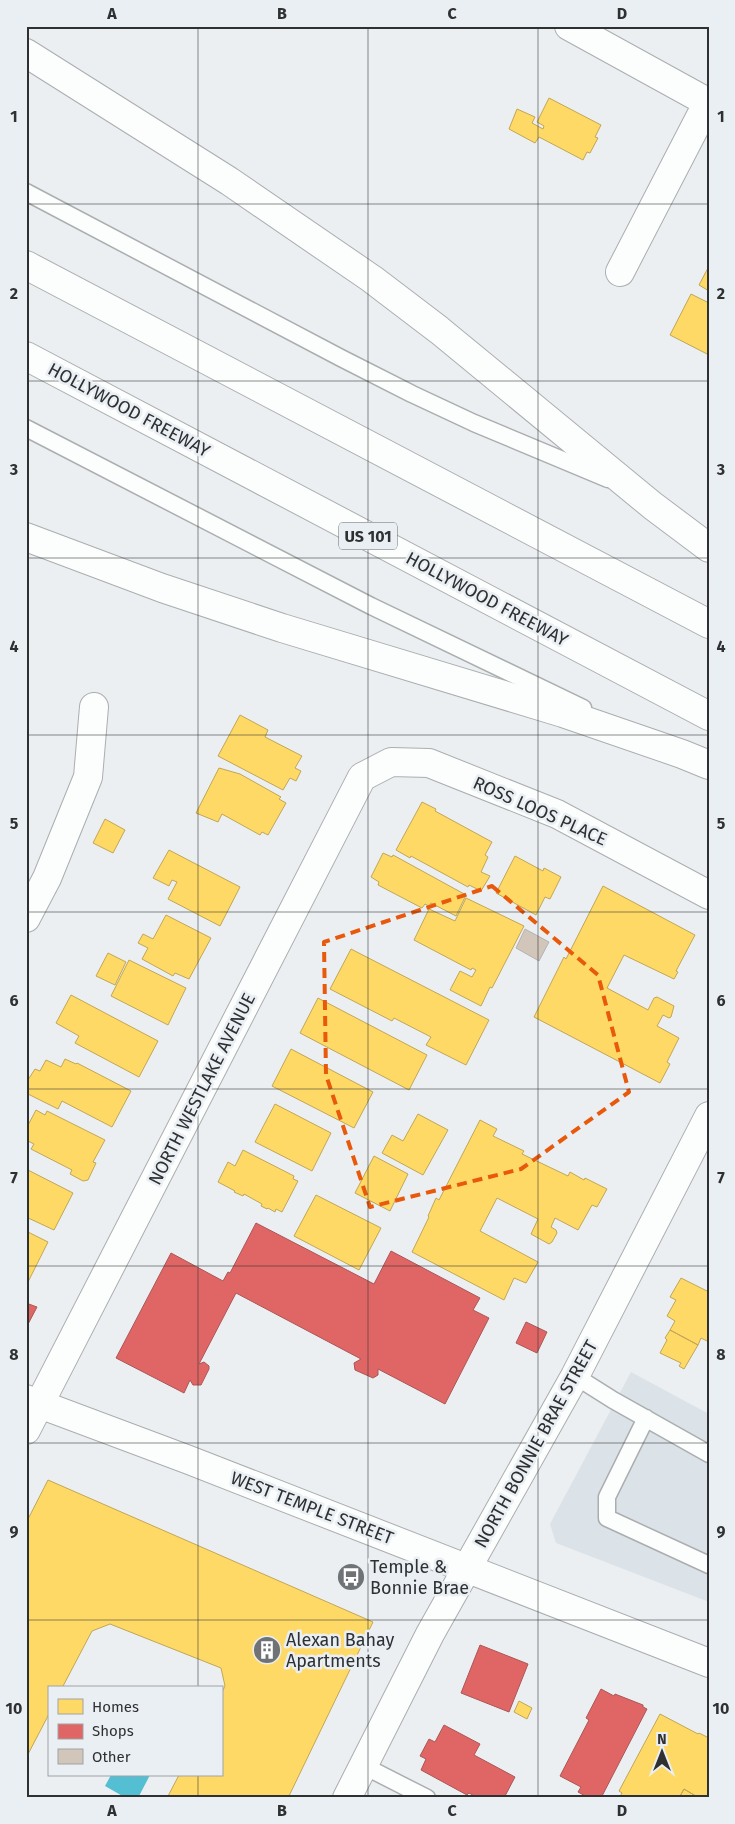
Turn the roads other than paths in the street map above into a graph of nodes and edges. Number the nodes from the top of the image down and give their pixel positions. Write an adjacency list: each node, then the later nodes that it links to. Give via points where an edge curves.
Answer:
1 (569, 26): 3 (main road)
2 (26, 53): 9 (main road, via 220,176 372,279)
3 (709, 103): 6 (main road)
4 (26, 192): 9 (lane, via 341,358 474,423 615,483)
5 (26, 265): 12 (main road)
6 (620, 272)
7 (26, 356): 14 (main road, HOLLYWOOD FREEWAY / US 101)
8 (26, 428): 15 (lane, via 371,606)
9 (653, 506): 11 (main road)
10 (26, 537): 15 (main road, via 162,588 282,628 563,713)
11 (709, 548)
12 (709, 624)
13 (94, 706): 19 (main road, via 88,777 48,878)
14 (709, 716)
15 (682, 754): 17 (main road)
16 (391, 762): 18 (main road, ROSS LOOS PLACE, via 429,763 557,814); 22 (main road, NORTH WESTLAKE AVENUE, via 362,777)
17 (709, 765)
18 (709, 895)
19 (26, 918)
20 (709, 1116): 21 (main road, NORTH BONNIE BRAE STREET)
21 (575, 1376): 23 (lane); 27 (main road, NORTH BONNIE BRAE STREET)
22 (33, 1402): 24 (main road, NORTH WESTLAKE AVENUE); 27 (main road, WEST TEMPLE STREET)
23 (646, 1418): 25 (lane); 26 (lane, via 607,1496 607,1518)
24 (26, 1430)
25 (709, 1454)
26 (709, 1565)
27 (466, 1569): 28 (main road, WEST TEMPLE STREET); 29 (main road, NORTH BONNIE BRAE STREET)
28 (709, 1663)
29 (364, 1766): 30 (main road, NORTH BONNIE BRAE STREET); 31 (lane)
30 (347, 1798)
31 (427, 1798)

